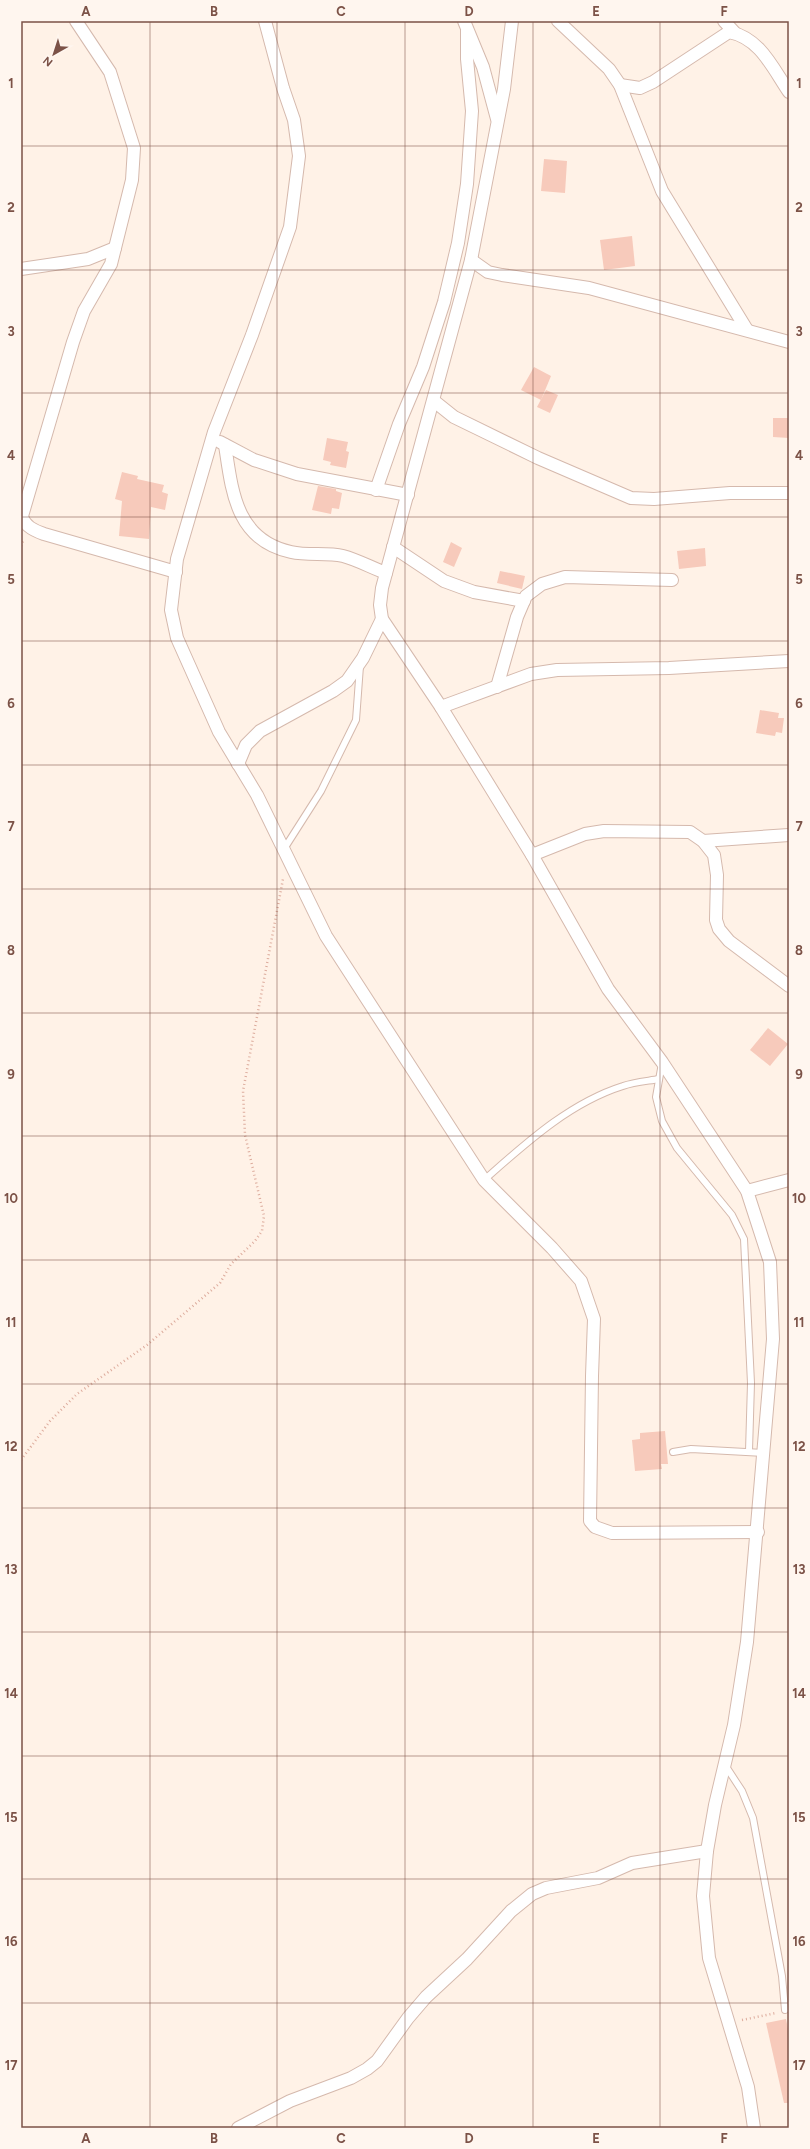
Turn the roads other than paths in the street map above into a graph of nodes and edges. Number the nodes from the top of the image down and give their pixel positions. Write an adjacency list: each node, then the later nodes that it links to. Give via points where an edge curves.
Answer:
1 (76, 21): 11 (street, via 110,72 134,148 132,180)
2 (265, 21): 17 (street, via 294,120 299,156 290,227)
3 (512, 21): 10 (street, via 504,89)
4 (558, 21): 8 (street, via 609,69)
5 (724, 21): 7 (street)
6 (466, 26): 10 (street, via 483,67); 19 (street, via 472,111 467,184 458,243 444,302 423,367 399,424)
7 (735, 33): 8 (street, via 729,32 640,88); 9 (street, via 750,39 758,46)
8 (620, 85): 14 (street, via 662,191)
9 (789, 92)
10 (497, 122): 12 (street)
11 (115, 248): 13 (street, via 88,259); 23 (street, via 111,264 84,311 73,342 22,516 23,521 44,534)
12 (471, 260): 14 (street, via 488,272 589,288); 16 (street)
13 (21, 270)
14 (747, 330): 15 (street)
15 (789, 342)
16 (434, 401): 20 (street, via 454,417 538,458 631,498); 21 (street)
17 (212, 438): 18 (street); 23 (street, via 177,559)
18 (225, 445): 19 (street, via 254,460 297,474); 24 (street, via 238,510 250,530 270,546 293,553 342,556)
19 (376, 490): 21 (street)
20 (789, 493)
21 (408, 494): 22 (street)
22 (393, 547): 24 (street); 26 (street, via 444,581 474,592)
23 (176, 572): 32 (street, via 171,610 177,638 219,732)
24 (386, 573): 27 (street, via 380,605)
25 (672, 580): 26 (street, via 565,577 542,584 526,596)
26 (524, 601): 30 (street, via 511,634)
27 (382, 619): 29 (street); 31 (street)
28 (789, 661): 30 (street, via 669,668 557,670 531,674)
29 (360, 662): 32 (street, via 347,681 333,691 260,731 246,745); 35 (lane, via 356,720 322,791)
30 (497, 687): 31 (street)
31 (441, 707): 36 (street)
32 (238, 764): 35 (street, via 257,795)
33 (789, 835): 34 (street)
34 (703, 841): 36 (street, via 690,832 604,831 585,834); 37 (street, via 714,855 717,875 716,920 719,929 729,941)
35 (285, 853): 41 (street, via 326,936)
36 (532, 855): 38 (street, via 608,989)
37 (789, 986)
38 (662, 1062): 39 (lane); 43 (street)
39 (659, 1079): 41 (lane, via 624,1085 592,1098 537,1134); 44 (lane, via 656,1097 662,1121 677,1148 732,1215 744,1239 751,1383)
40 (789, 1170): 42 (street)
41 (484, 1180): 47 (street, via 552,1248 581,1282 594,1319 590,1521 595,1527 612,1533)
42 (783, 1181): 43 (street)
43 (747, 1191): 46 (street, via 770,1262 773,1339)
44 (749, 1451): 45 (lane, via 691,1449); 46 (lane)
45 (673, 1452)
46 (765, 1453): 47 (street)
47 (758, 1532): 48 (street, via 747,1642 734,1725)
48 (724, 1763): 49 (street); 50 (lane, via 742,1791 753,1818 782,1976)
49 (707, 1851): 51 (street, via 632,1863 598,1878 546,1888 532,1894 511,1911 467,1959 426,1997 377,2061 367,2069 351,2078 290,2101); 52 (street, via 702,1896 709,1958 748,2087)
50 (785, 2010)
51 (238, 2128)
52 (754, 2128)

